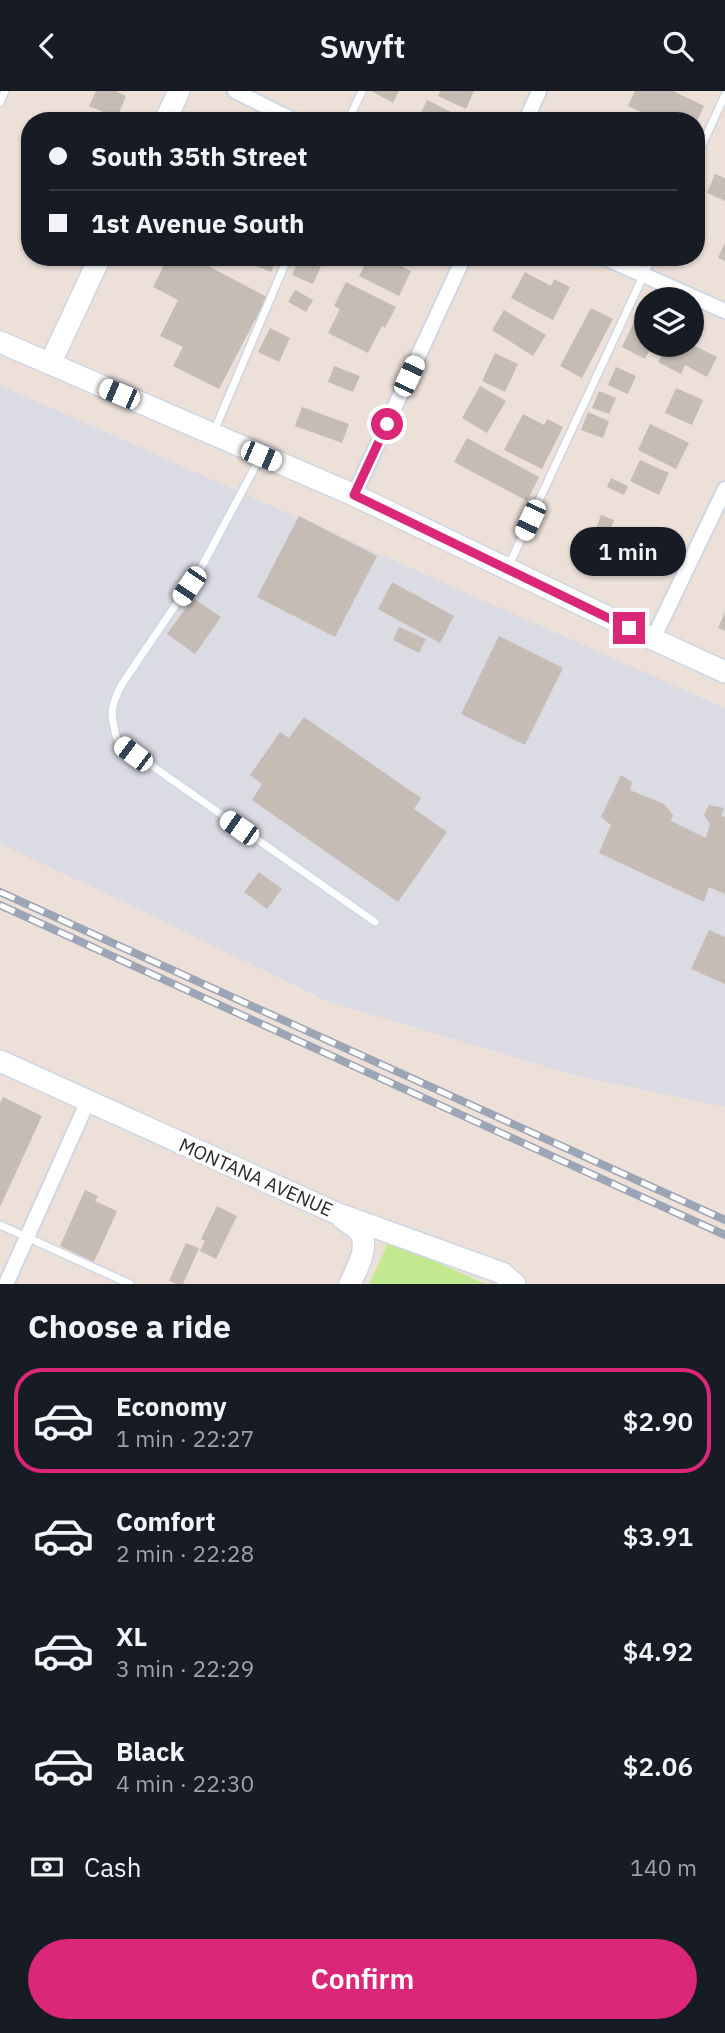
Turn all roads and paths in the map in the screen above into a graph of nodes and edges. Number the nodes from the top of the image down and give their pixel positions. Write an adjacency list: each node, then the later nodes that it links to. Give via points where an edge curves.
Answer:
1 (5, 91): 7 (lane)
2 (179, 91): 8 (street)
3 (235, 91): 9 (street)
4 (362, 91): 10 (lane)
5 (539, 91): 11 (street)
6 (725, 95): 12 (lane)
7 (0, 102)
8 (169, 112)
9 (277, 112)
10 (352, 112)
11 (530, 112)
12 (705, 138)
13 (96, 266): 21 (street)
14 (284, 266): 22 (lane)
15 (460, 266): 25 (street)
16 (622, 266): 18 (street)
17 (648, 266): 18 (lane)
18 (644, 276): 19 (street); 26 (lane)
19 (725, 311)
20 (0, 342): 21 (street)
21 (50, 364): 22 (street)
22 (212, 435): 23 (street)
23 (261, 456): 25 (street); 29 (lane, via 202,566 122,684 112,702 111,717 118,742)
24 (725, 489): 27 (street)
25 (354, 495): 26 (street)
26 (507, 569): 27 (street)
27 (653, 639): 28 (street)
28 (725, 672)
29 (375, 922)
30 (0, 1061): 31 (street, MONTANA AVENUE)
31 (88, 1101): 32 (street, MONTANA AVENUE); 34 (street)
32 (336, 1213): 37 (street, via 357,1229 363,1242); 38 (street, MONTANA AVENUE, via 502,1273)
33 (0, 1225): 34 (lane)
34 (26, 1237): 35 (street); 36 (lane)
35 (5, 1277)
36 (130, 1284)
37 (350, 1284)
38 (515, 1284)

